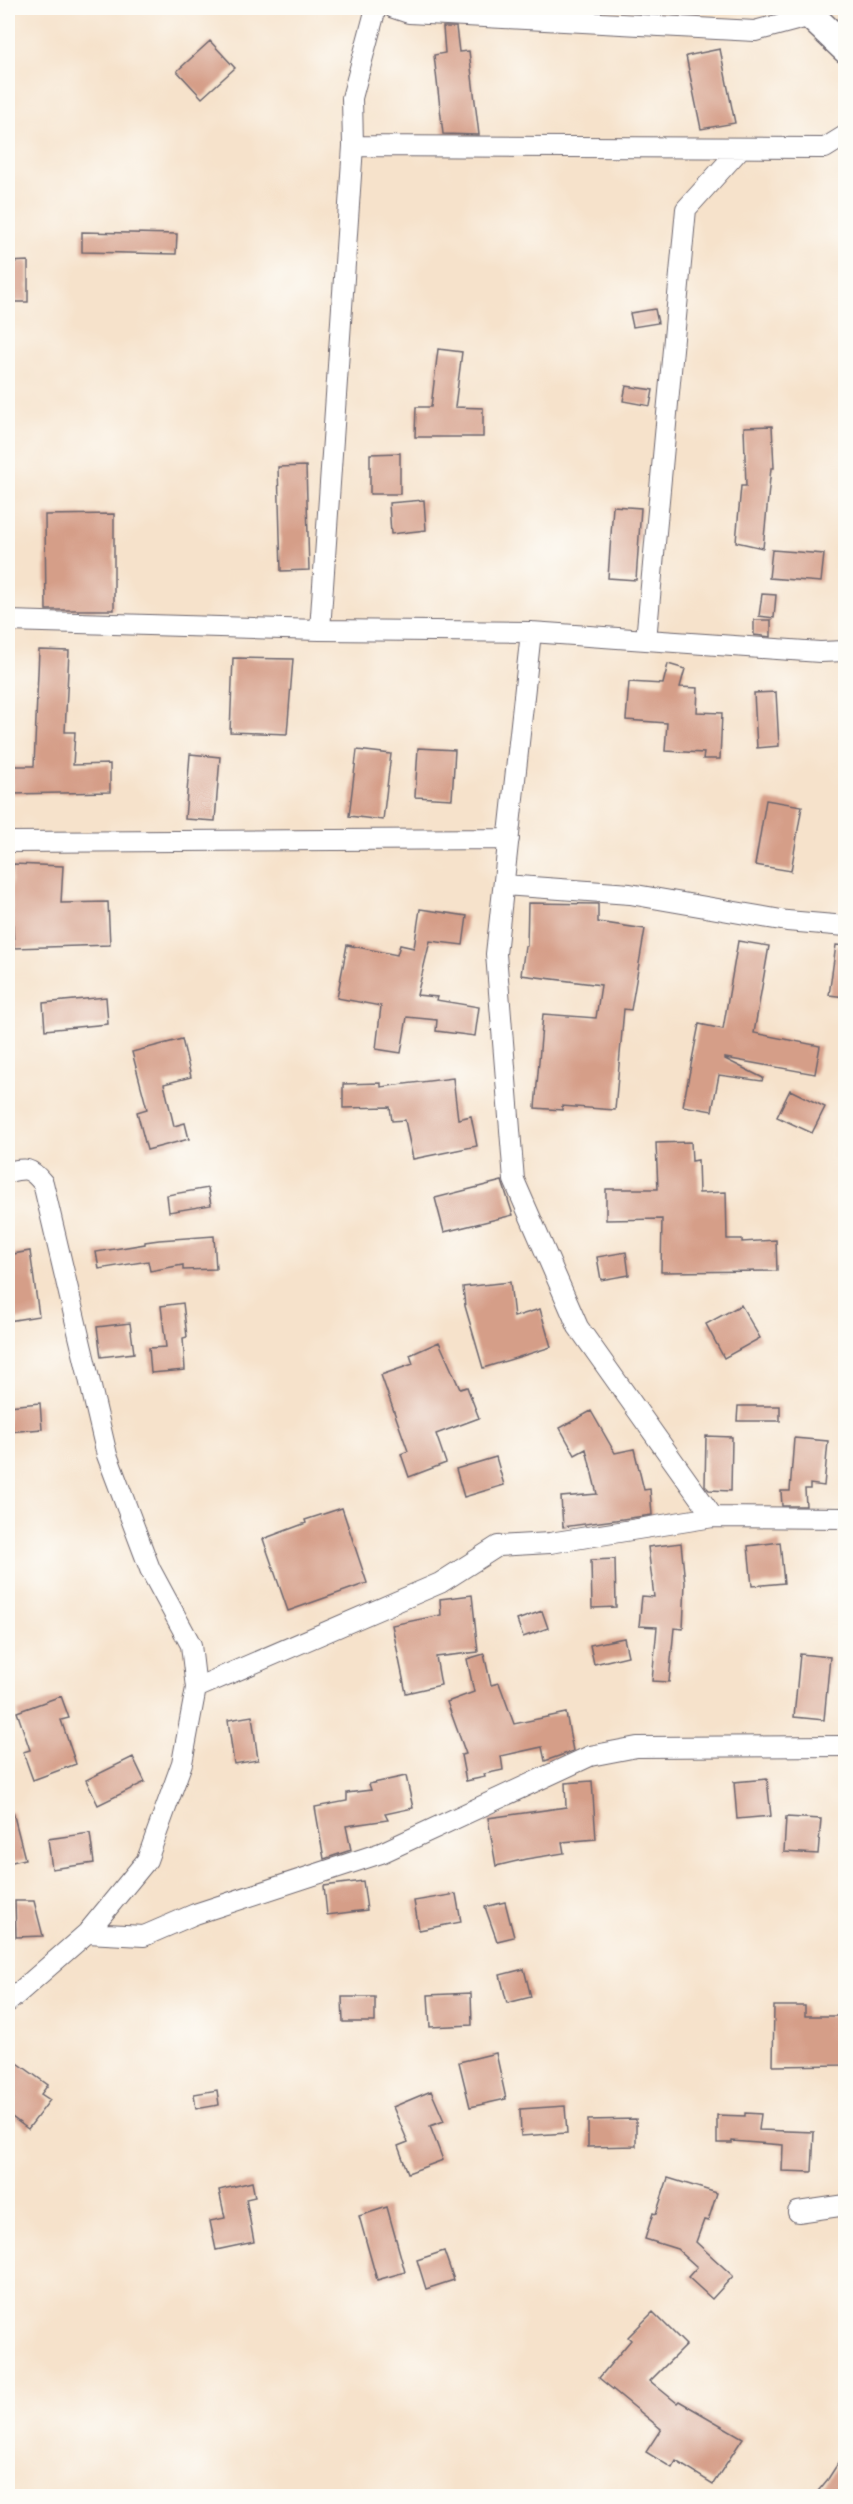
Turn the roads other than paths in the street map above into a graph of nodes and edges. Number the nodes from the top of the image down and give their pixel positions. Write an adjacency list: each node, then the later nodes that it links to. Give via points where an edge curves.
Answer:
1 (376, 8): 6 (street, via 352,98)
2 (394, 8): 3 (street, via 409,14 755,31)
3 (807, 12): 4 (street)
4 (846, 49)
5 (846, 135): 7 (street, via 825,148)
6 (353, 146): 7 (street); 9 (street)
7 (741, 148): 11 (street, via 686,209)
8 (8, 621): 9 (street)
9 (320, 630): 10 (street)
10 (531, 632): 11 (street); 13 (street)
11 (646, 640): 12 (street)
12 (846, 651)
13 (509, 839): 14 (street); 15 (street)
14 (8, 842)
15 (504, 885): 16 (street, via 630,894); 18 (street, via 496,954 514,1180 578,1327)
16 (846, 927)
17 (8, 1173): 20 (street, via 34,1171 43,1182 107,1455 150,1569 191,1645)
18 (714, 1516): 19 (street); 20 (street, via 550,1543 498,1546 440,1583)
19 (846, 1518)
20 (196, 1688): 22 (street, via 183,1763 147,1860)
21 (846, 1746): 22 (street, via 637,1747 590,1756 381,1853 195,1914 144,1936)
22 (87, 1934): 23 (street)
23 (8, 2002)
24 (846, 2205): 25 (street)
25 (798, 2212)

